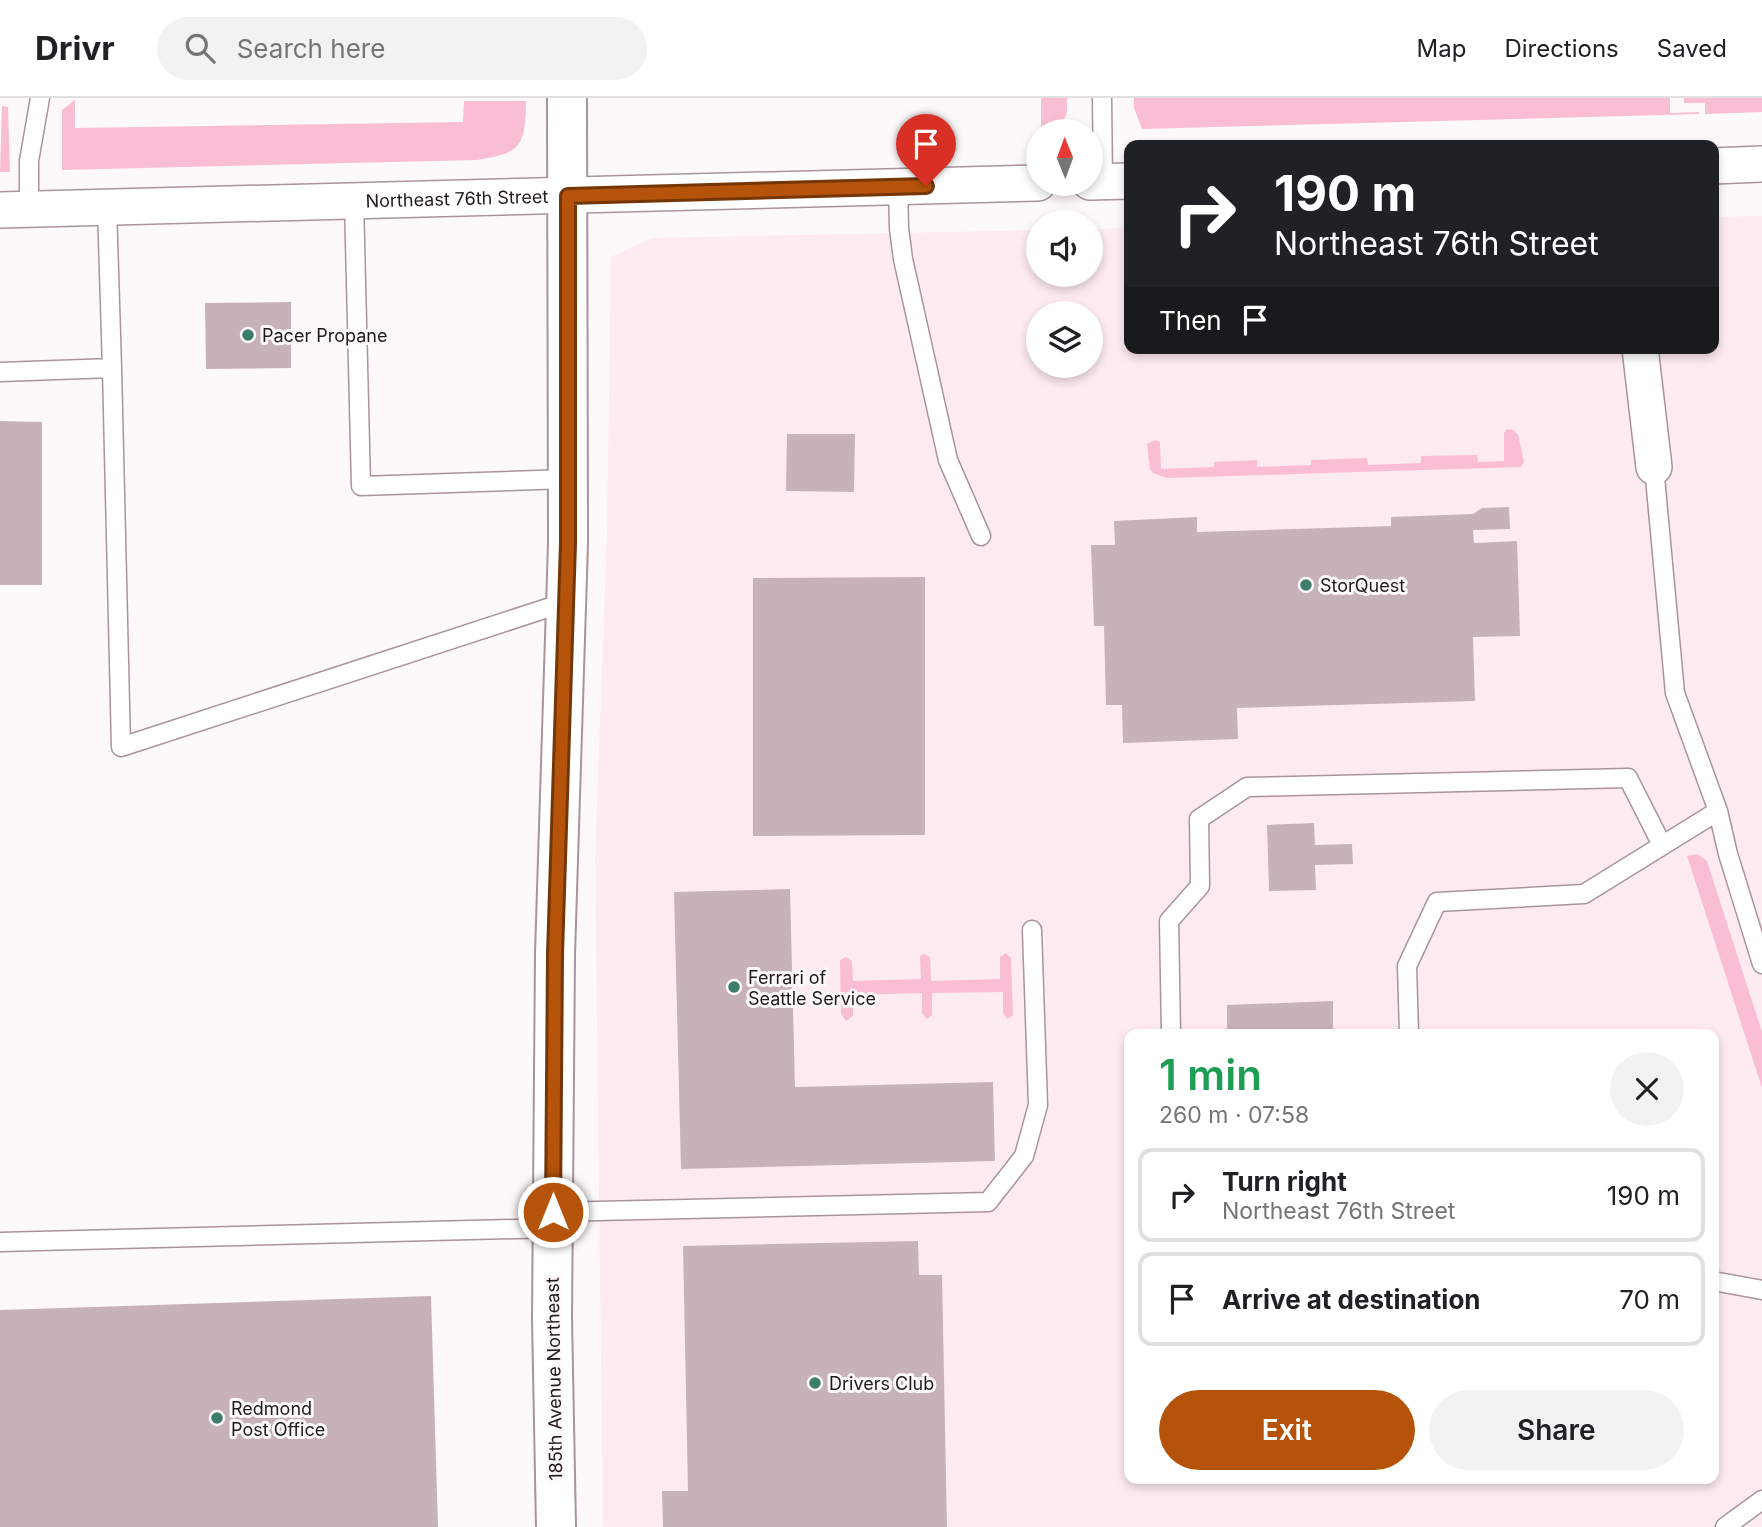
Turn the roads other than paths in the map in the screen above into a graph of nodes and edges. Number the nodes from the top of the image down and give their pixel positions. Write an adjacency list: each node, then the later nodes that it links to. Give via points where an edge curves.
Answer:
1 (40, 98): 12 (lane, via 29,161)
2 (567, 98): 9 (street, 185th Avenue Northeast)
3 (1102, 98): 6 (lane)
4 (1762, 164): 5 (street)
5 (1719, 166)
6 (1107, 182)
7 (1026, 183): 8 (street, Northeast 76th Street)
8 (898, 187): 9 (street, Northeast 76th Street); 18 (lane, via 903,259 948,460)
9 (568, 196): 10 (street, Northeast 76th Street); 17 (street, 185th Avenue Northeast)
10 (354, 201): 11 (street, Northeast 76th Street); 17 (lane, via 361,486)
11 (107, 207): 12 (street, Northeast 76th Street); 14 (lane)
12 (14, 209)
13 (1641, 354): 16 (street)
14 (112, 368): 15 (lane); 19 (lane, via 121,747)
15 (0, 372)
16 (1654, 467): 20 (lane, via 1675,693)
17 (566, 479): 19 (street, 185th Avenue Northeast)
18 (981, 536)
19 (566, 602): 26 (street, 185th Avenue Northeast, via 555,954)
20 (1718, 811): 21 (lane); 23 (lane)
21 (1662, 845): 24 (lane, via 1628,778 1247,787 1199,819 1200,886 1169,921); 25 (lane, via 1584,894 1437,901 1407,966)
22 (1032, 930): 26 (lane, via 1038,1105 1024,1156 988,1202)
23 (1762, 964)
24 (1171, 1029)
25 (1409, 1029)
26 (553, 1220): 27 (lane); 31 (street, 185th Avenue Northeast)
27 (0, 1242)
28 (1719, 1282): 29 (lane)
29 (1762, 1290)
30 (1762, 1500): 32 (lane)
31 (556, 1527)
32 (1725, 1527)

